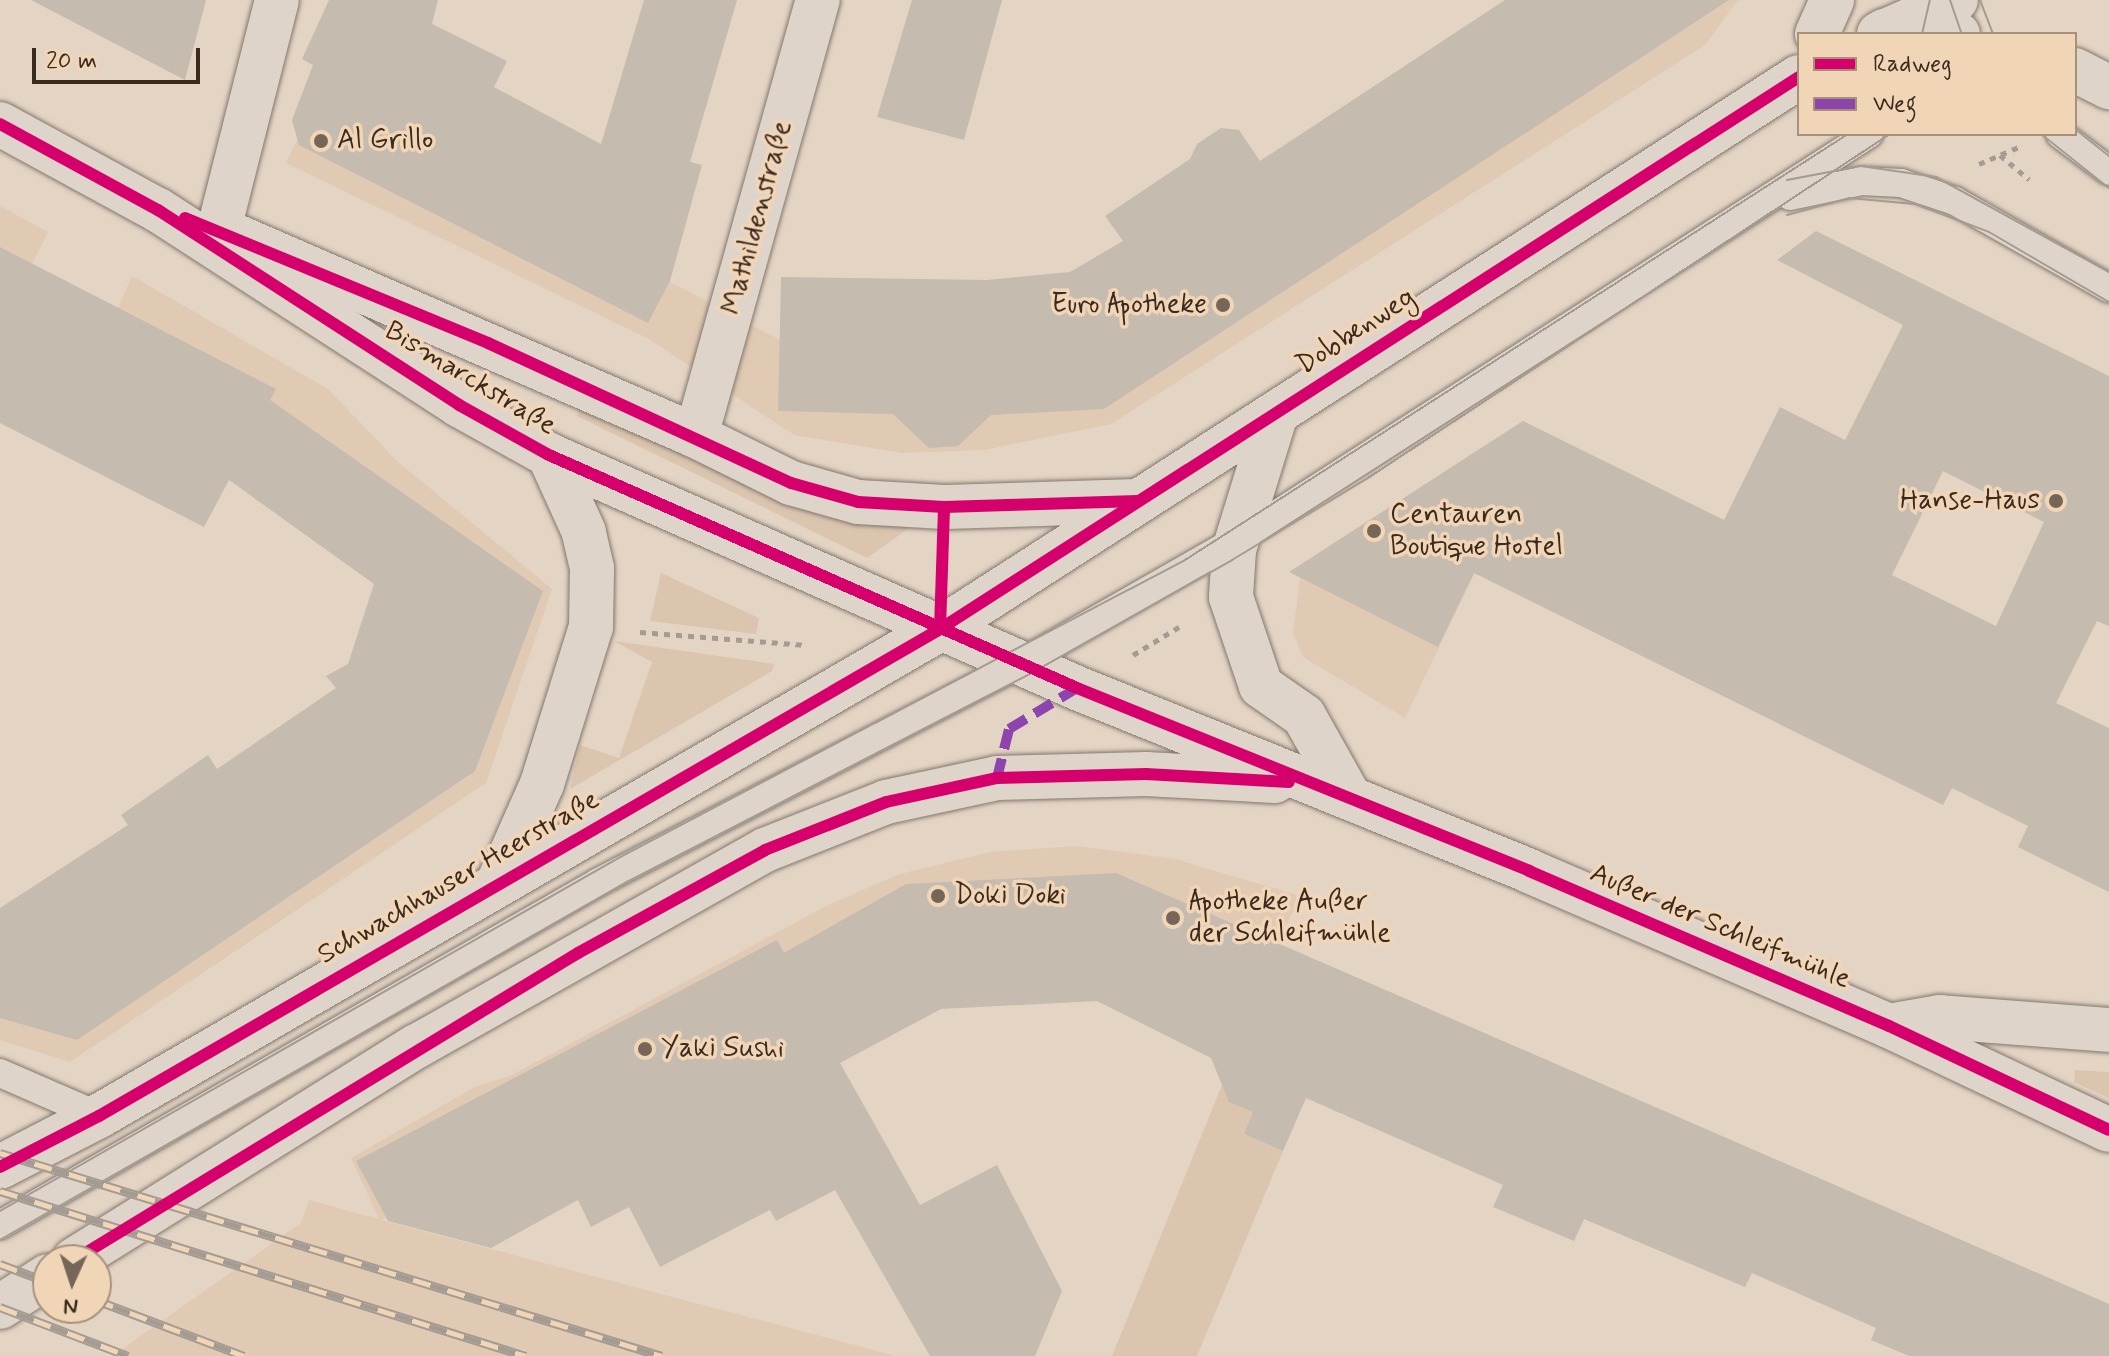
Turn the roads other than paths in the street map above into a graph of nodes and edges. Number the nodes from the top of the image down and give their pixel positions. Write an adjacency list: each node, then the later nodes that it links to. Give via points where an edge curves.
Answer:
1 (277, 0): 16 (main road)
2 (818, 0): 19 (main road, Mathildenstraße)
3 (1832, 0): 5 (main road)
4 (1953, 17): 6 (main road)
5 (1818, 32)
6 (1886, 32)
7 (2077, 71): 9 (main road)
8 (1794, 76): 18 (main road, Dobbenweg)
9 (2109, 87)
10 (0, 124): 14 (main road, Bismarckstraße)
11 (1866, 136): 15 (lane)
12 (2063, 136): 13 (lane)
13 (2109, 171)
14 (158, 210): 16 (main road); 20 (main road, Bismarckstraße, via 459,405)
15 (1741, 219): 17 (lane, via 1798,192 1861,181 1901,183 1955,201); 22 (lane)
16 (219, 229): 19 (main road)
17 (2109, 288)
18 (1276, 414): 21 (main road, Dobbenweg); 22 (main road)
19 (696, 436): 21 (main road, via 791,483 858,502 944,507)
20 (549, 455): 23 (main road, Bismarckstraße); 27 (main road, via 584,532 592,568 591,627 542,784)
21 (1139, 501): 23 (main road, Dobbenweg)
22 (1237, 540): 24 (lane); 26 (main road, via 1231,597 1261,686 1304,716)
23 (940, 629): 24 (main road, Außer der Schleifmühle); 27 (main road, Schwachhauser Heerstraße)
24 (1021, 663): 25 (main road, Außer der Schleifmühle); 34 (lane, via 745,801)
25 (1306, 782): 26 (main road, Außer der Schleifmühle); 35 (main road, Außer der Schleifmühle, via 1146,774 958,785 886,802 748,860 417,1046)
26 (1350, 798): 28 (main road, Außer der Schleifmühle)
27 (499, 881): 31 (main road, Schwachhauser Heerstraße)
28 (1889, 1026): 29 (main road, via 1940,1017); 32 (main road, Außer der Schleifmühle)
29 (2109, 1030)
30 (0, 1073): 31 (lane)
31 (99, 1116): 33 (main road, Schwachhauser Heerstraße)
32 (2109, 1130)
33 (0, 1167)
34 (0, 1225)
35 (100, 1244)
36 (32, 1286): 37 (main road)
37 (0, 1307)

